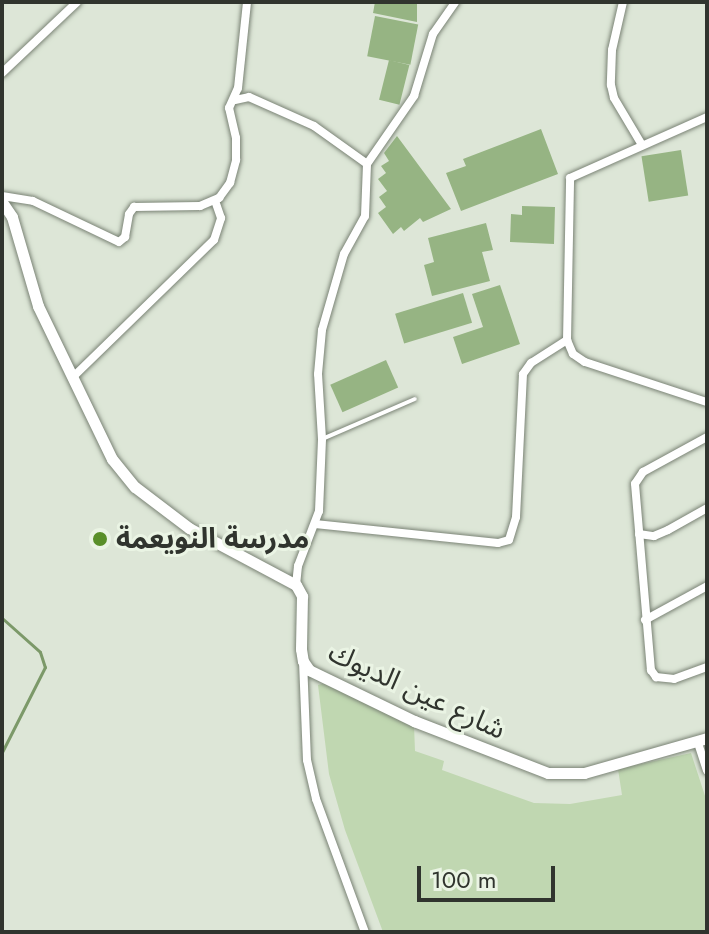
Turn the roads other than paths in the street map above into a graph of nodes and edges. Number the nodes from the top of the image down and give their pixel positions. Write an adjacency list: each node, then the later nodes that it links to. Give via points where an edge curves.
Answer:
1 (77, 2): 5 (street)
2 (247, 2): 6 (street)
3 (455, 2): 9 (street, via 433,34 414,96)
4 (623, 2): 8 (street, via 612,50 611,85)
5 (2, 73)
6 (235, 100): 9 (street, via 249,97 314,126); 11 (street, via 229,115 236,160 230,183)
7 (707, 117): 8 (street)
8 (642, 145): 12 (street, via 573,174 568,185)
9 (367, 164): 17 (street, via 365,216 344,254 322,330)
10 (2, 199): 11 (street, via 33,201 119,242 134,207); 13 (street, via 38,306)
11 (215, 201): 13 (street, via 221,218 214,240)
12 (567, 340): 15 (street, via 573,354 585,362); 19 (street, via 523,374 516,517 509,540 434,538)
13 (72, 378): 21 (street, via 105,449 135,487 189,528)
14 (415, 399): 17 (lane)
15 (707, 402)
16 (707, 437): 20 (street, via 637,478)
17 (322, 439): 19 (street)
18 (707, 508): 20 (street, via 654,536)
19 (315, 524): 21 (street)
20 (639, 534): 23 (street)
21 (296, 585): 24 (street, شارع عين الديوك, via 302,596)
22 (707, 586): 23 (street)
23 (645, 620): 25 (street, via 649,663 656,677 674,679)
24 (303, 661): 26 (street, شارع عين الديوك, via 318,675 390,710 548,773 584,773); 28 (street, via 310,773)
25 (707, 667)
26 (702, 740): 27 (street)
27 (707, 771)
28 (365, 932)

